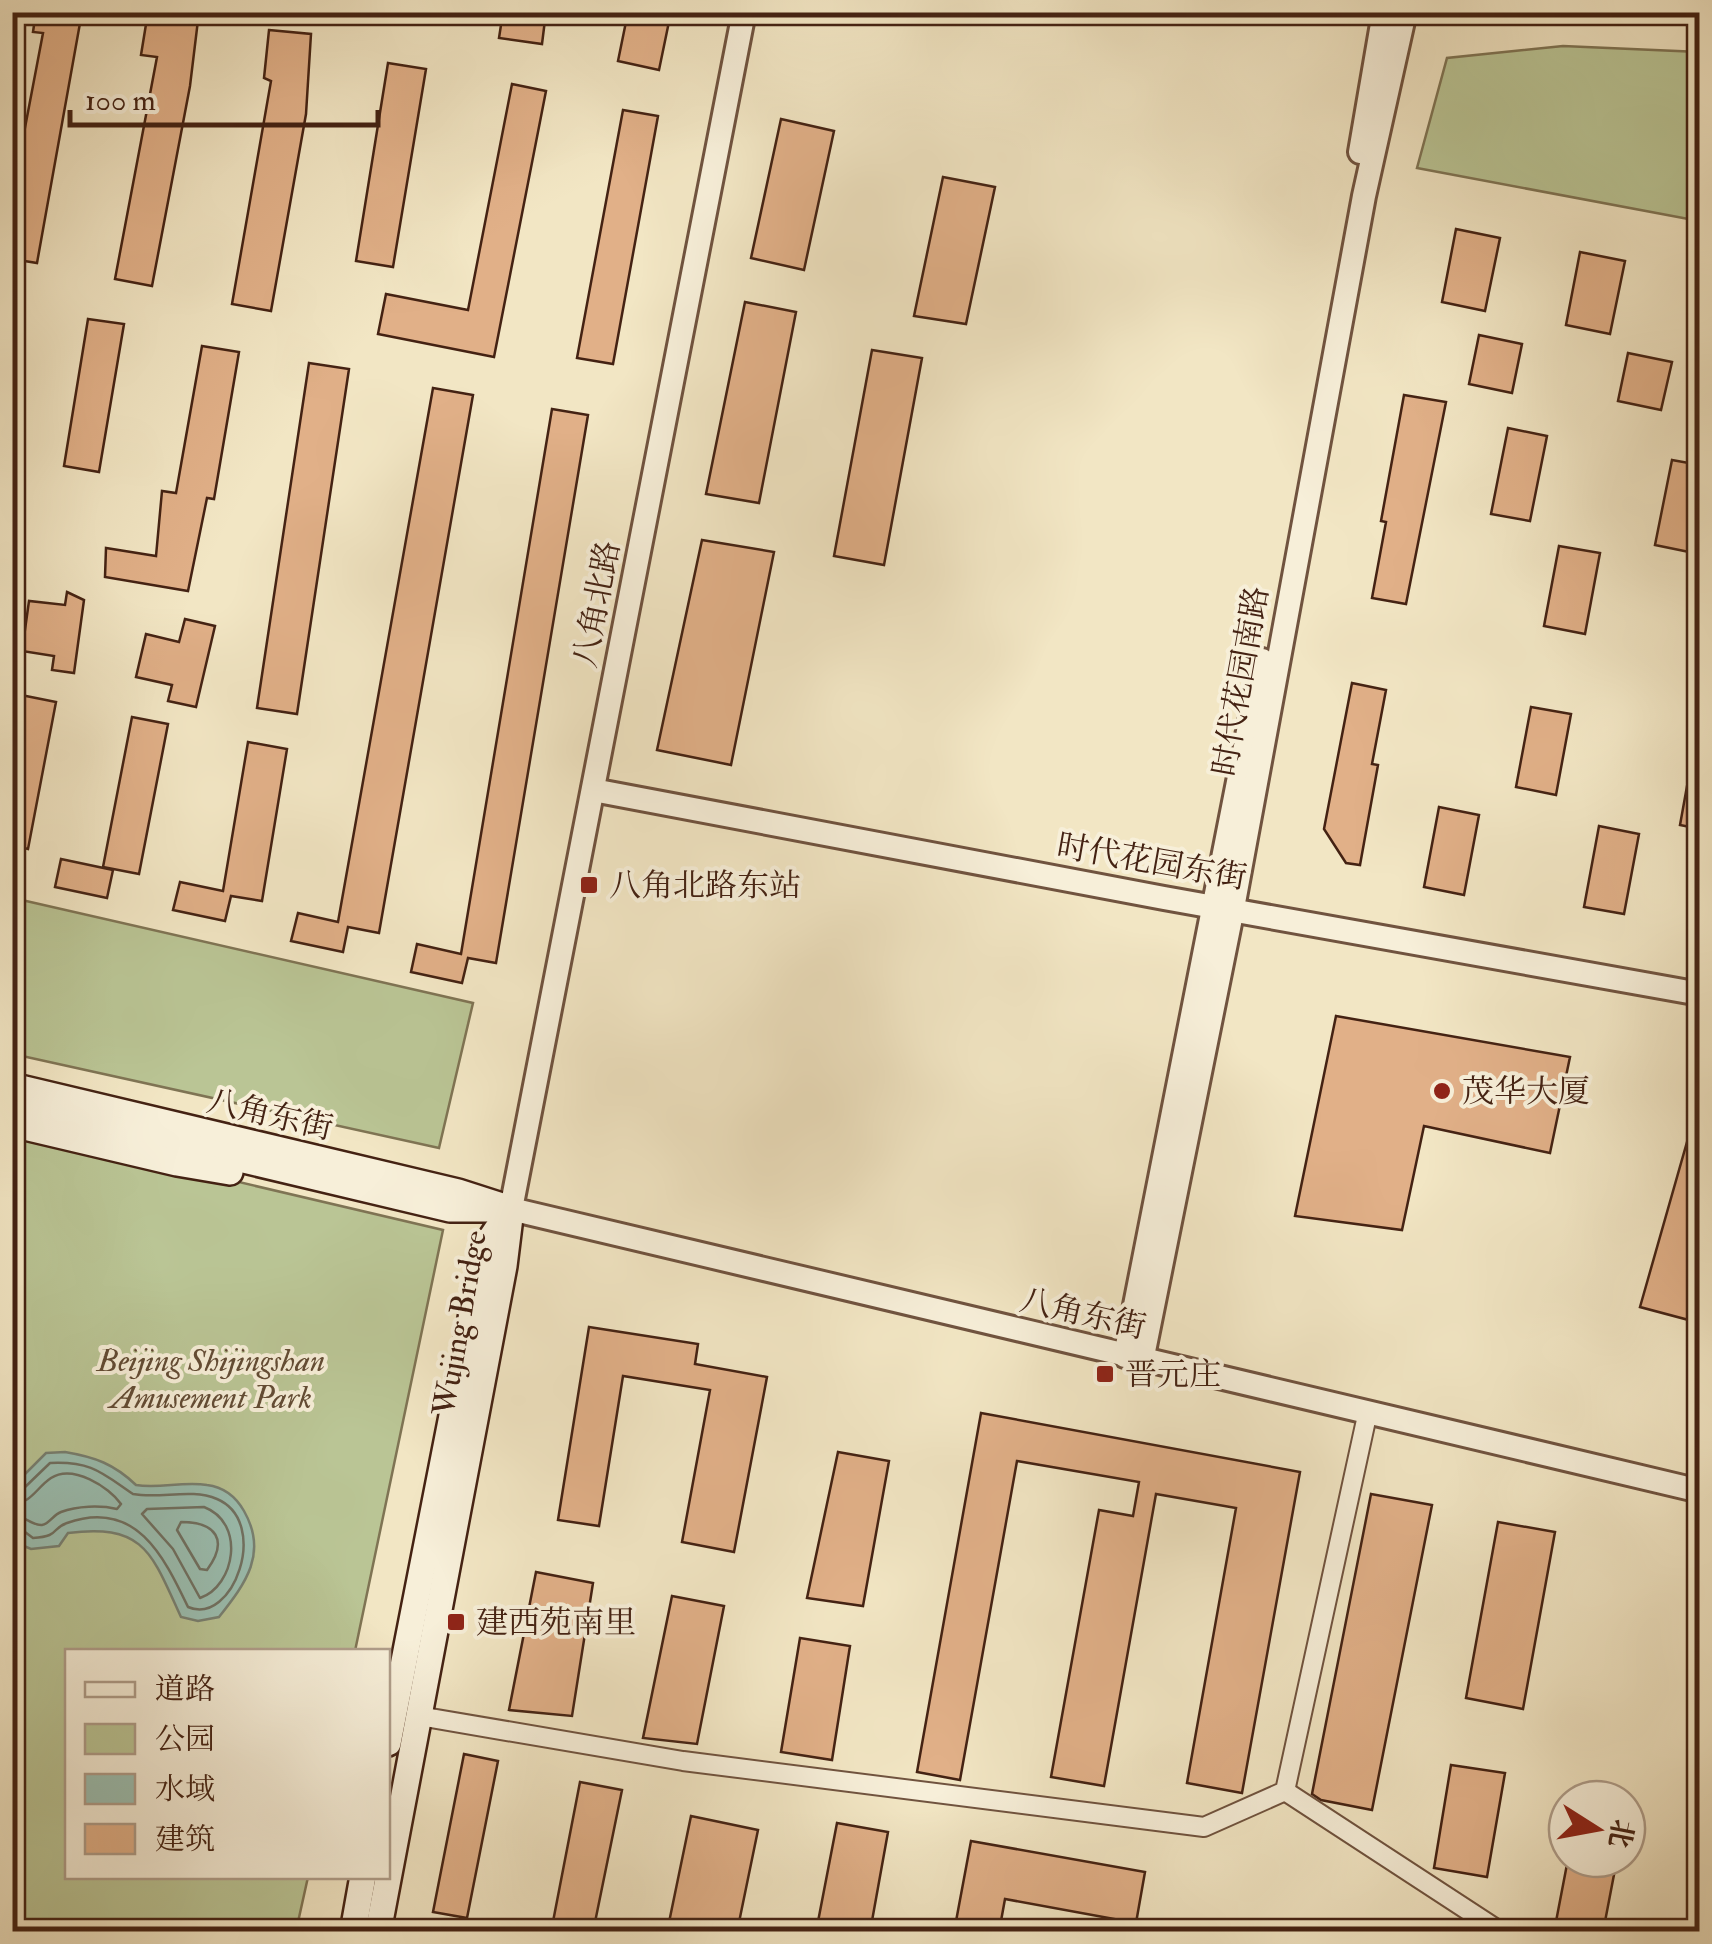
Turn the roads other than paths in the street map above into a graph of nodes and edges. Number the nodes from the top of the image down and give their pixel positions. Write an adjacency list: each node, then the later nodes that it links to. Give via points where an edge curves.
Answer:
1 (744, 12): 4 (street, 八角北路)
2 (1384, 12): 5 (street, 时代花园南路)
3 (1405, 12): 5 (street, 时代花园南路)
4 (593, 790): 5 (street, 时代花园东街); 11 (street, 八角北路)
5 (1223, 906): 6 (street, 时代花园东街); 12 (street, 时代花园南路)
6 (1700, 994)
7 (12, 1086): 11 (main road, 八角东街)
8 (12, 1105): 10 (main road, 八角东街)
9 (12, 1124): 10 (main road, via 177,1164)
10 (329, 1181): 11 (main road, 八角东街, via 450,1209)
11 (511, 1208): 12 (street, 八角东街); 15 (main road, Wujing Bridge); 16 (main road, Wujing Bridge, via 485,1246)
12 (1133, 1359): 13 (street, 八角东街)
13 (1368, 1411): 14 (street, 八角东街); 17 (street)
14 (1700, 1491)
15 (418, 1716): 17 (street, via 683,1761 1204,1828); 18 (main road, Wujing Bridge)
16 (390, 1733)
17 (1286, 1791): 23 (street)
18 (390, 1867)
19 (362, 1879): 21 (main road)
20 (388, 1879): 22 (main road, Wujing Bridge)
21 (353, 1932)
22 (378, 1932)
23 (1501, 1932)

